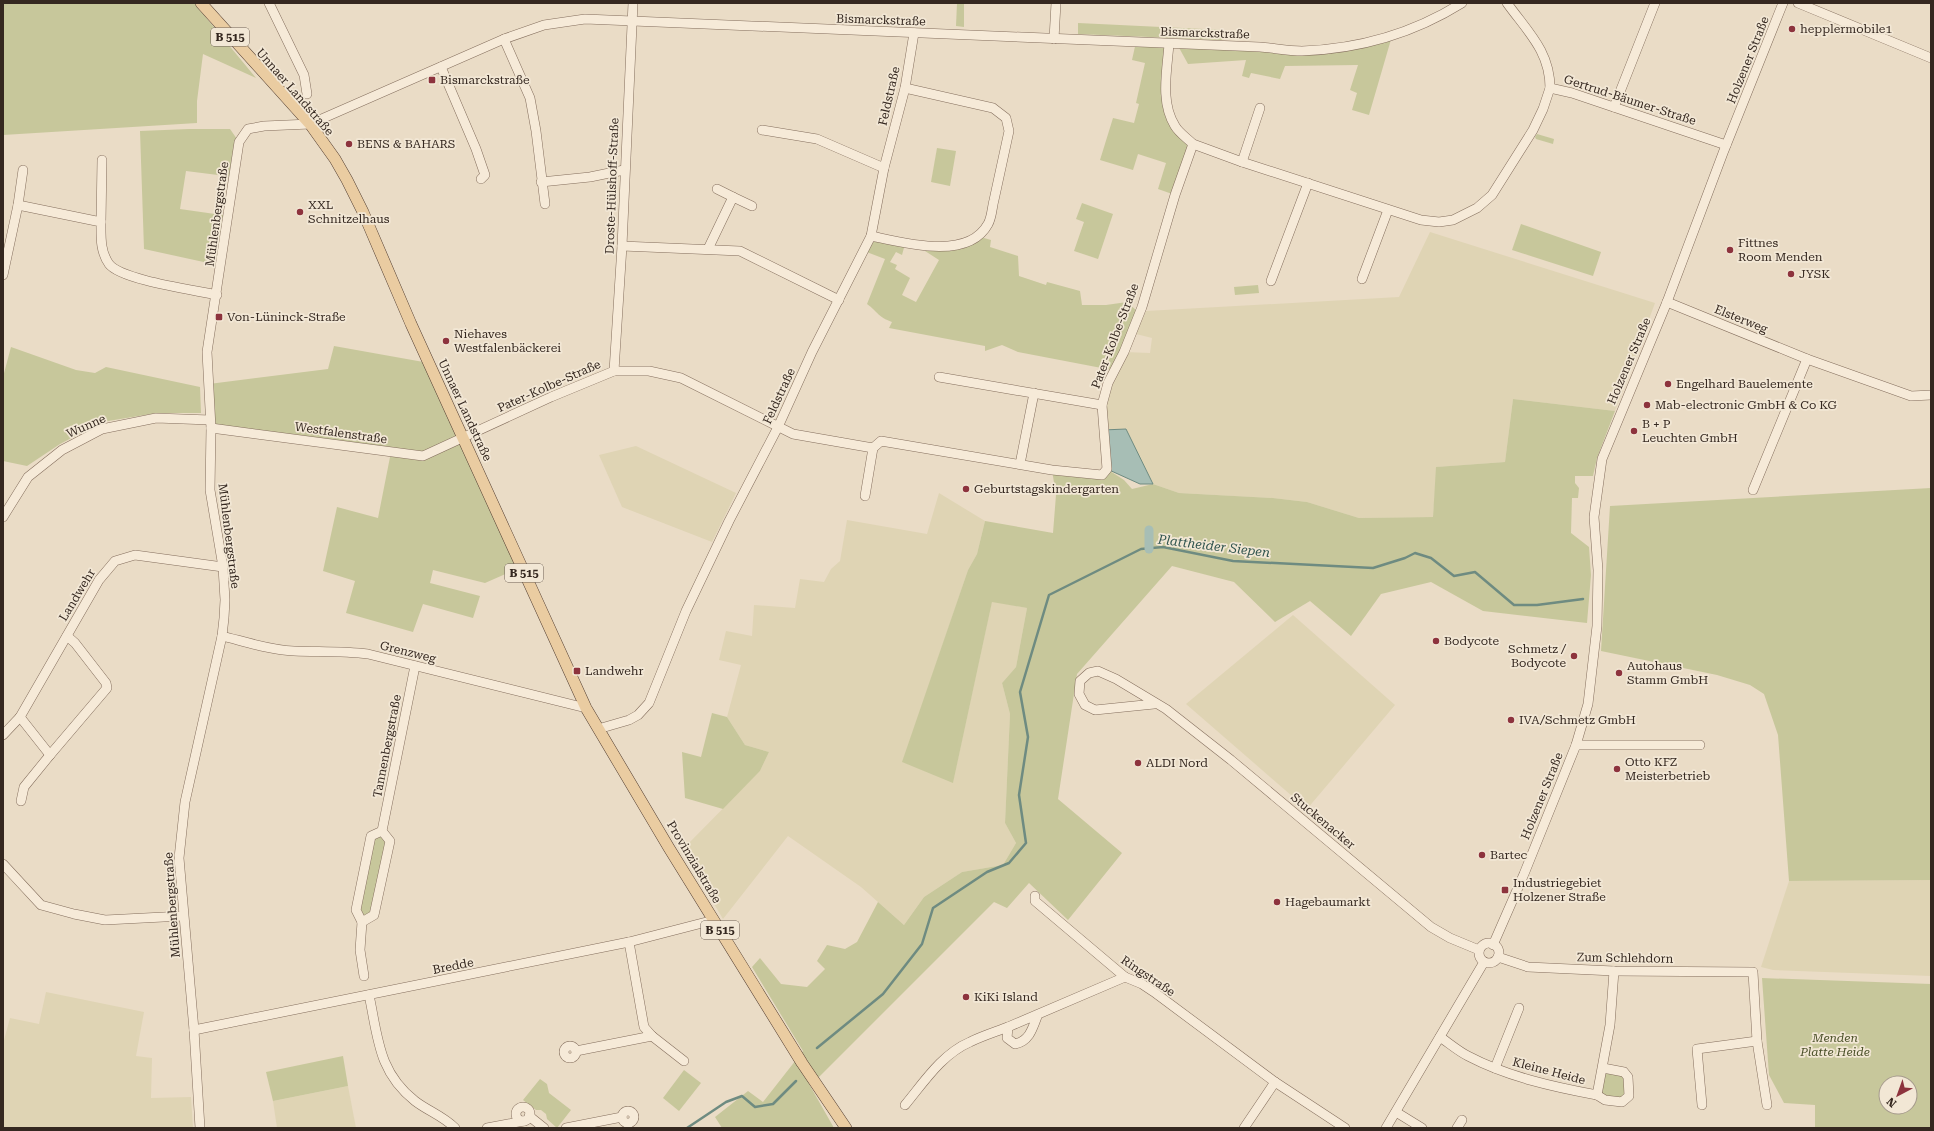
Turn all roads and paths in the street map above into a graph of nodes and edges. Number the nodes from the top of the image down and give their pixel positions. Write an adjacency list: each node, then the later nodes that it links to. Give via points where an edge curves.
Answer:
1 (201, 3): 22 (main road, Unnaer Landstraße / B 515)
2 (269, 3): 19 (street, via 304,75)
3 (633, 3): 10 (street, Droste-Hülshoff-Straße)
4 (1056, 3): 13 (street)
5 (1462, 3): 14 (street, Bismarckstraße, via 1415,27 1354,46 1301,51)
6 (1507, 3): 18 (street, Gertrud-Bäumer-Straße, via 1546,58)
7 (1655, 3): 20 (street)
8 (1783, 3): 25 (street, Holzener Straße)
9 (1798, 3): 15 (street)
10 (632, 21): 11 (street, Bismarckstraße); 12 (street, Bismarckstraße, via 585,19 544,25); 30 (street, Droste-Hülshoff-Straße)
11 (914, 32): 13 (street, Bismarckstraße); 17 (street, Feldstraße)
12 (504, 40): 16 (street, Bismarckstraße); 32 (street, via 530,98)
13 (1054, 40): 14 (street, Bismarckstraße)
14 (1169, 44): 24 (street, via 1166,107 1176,127)
15 (1931, 58)
16 (441, 67): 22 (street, Bismarckstraße); 31 (street, via 485,174)
17 (904, 88): 28 (street, Feldstraße); 41 (street, via 993,108 1006,118 1009,131 989,223 977,236 957,246 940,248 905,244)
18 (1550, 88): 20 (street, Gertrud-Bäumer-Straße); 39 (street, via 1543,109 1529,136 1492,195 1477,208 1453,220 1439,222 1421,220)
19 (307, 94)
20 (1614, 107): 25 (street, Gertrud-Bäumer-Straße)
21 (1260, 108): 27 (street)
22 (310, 124): 47 (street, Mühlenbergstraße, via 255,127 248,130 239,142); 58 (main road, Unnaer Landstraße / B 515, via 335,159 363,212)
23 (762, 130): 28 (street, via 817,139)
24 (1193, 144): 27 (street); 55 (street, Pater-Kolbe-Straße, via 1142,307 1108,383)
25 (1726, 145): 49 (street, Holzener Straße)
26 (102, 160): 40 (street)
27 (1242, 162): 33 (street)
28 (884, 168): 41 (street, Feldstraße)
29 (23, 170): 37 (street)
30 (624, 170): 32 (street, via 590,177); 42 (street, Droste-Hülshoff-Straße)
31 (480, 178)
32 (541, 182): 36 (street)
33 (1308, 183): 39 (street); 46 (street)
34 (717, 189): 35 (street)
35 (734, 197): 38 (street); 43 (street)
36 (545, 204)
37 (18, 205): 40 (street); 44 (street)
38 (752, 206)
39 (1388, 210): 45 (street)
40 (101, 222): 47 (street, via 103,251 110,265 116,270 124,275)
41 (871, 236): 48 (street, Feldstraße)
42 (622, 246): 43 (street); 51 (street, Droste-Hülshoff-Straße)
43 (708, 249): 48 (street, via 740,251)
44 (3, 276)
45 (1362, 279)
46 (1272, 281)
47 (217, 295): 56 (street, Mühlenbergstraße, via 207,352)
48 (839, 300): 57 (street, Feldstraße)
49 (1667, 302): 50 (street, Elsterweg); 73 (street, Holzener Straße, via 1602,459 1594,517 1598,570 1597,626 1588,704)
50 (1807, 359): 54 (street, Elsterweg, via 1911,396); 61 (street)
51 (614, 371): 57 (street, Pater-Kolbe-Straße, via 649,371 681,378); 58 (street, Pater-Kolbe-Straße)
52 (939, 377): 53 (street)
53 (1034, 393): 55 (street); 60 (street)
54 (1931, 395)
55 (1102, 405): 60 (street, Pater-Kolbe-Straße, via 1107,469 1102,475)
56 (210, 424): 58 (street, Westfalenstraße, via 423,456); 63 (street, Wunne, via 156,418 102,429 62,450 28,477); 64 (street, Mühlenbergstraße, via 210,490)
57 (778, 426): 59 (street, Pater-Kolbe-Straße, via 793,434); 71 (street, Feldstraße, via 686,612 649,703 634,717)
58 (464, 438): 69 (main road, Unnaer Landstraße / B 515)
59 (873, 448): 60 (street, Pater-Kolbe-Straße, via 881,441); 62 (street)
60 (1020, 464)
61 (1753, 490)
62 (865, 496)
63 (3, 518)
64 (223, 567): 65 (street, Landwehr, via 135,555 115,561 98,580); 66 (street, Mühlenbergstraße, via 225,600)
65 (67, 636): 70 (street, Landwehr); 75 (street, via 108,688)
66 (222, 636): 67 (street, Grenzweg, via 288,650 368,654); 80 (street, Mühlenbergstraße, via 180,833)
67 (415, 666): 69 (street, Grenzweg); 77 (street, Tannenbergstraße)
68 (1154, 704): 68 (street, Stuckenacker, via 1116,679 1098,672 1088,673 1080,681 1079,694 1085,705 1095,710); 85 (street, Stuckenacker, via 1166,709 1231,760 1431,927)
69 (586, 708): 71 (main road, Unnaer Landstraße / B 515)
70 (20, 717): 72 (street, Landwehr); 75 (street)
71 (598, 729): 81 (main road, Provinzialstraße / B 515)
72 (3, 734)
73 (1576, 745): 74 (street, Holzener Straße); 84 (street, Holzener Straße)
74 (1700, 745)
75 (50, 755): 76 (street, via 24,787)
76 (21, 801)
77 (382, 831): 82 (street, via 371,836 356,910); 82 (street, via 390,841 374,915)
78 (3, 864): 80 (street, via 41,905 105,920)
79 (1035, 896): 90 (street, Ringstraße, via 1035,901)
80 (183, 916): 95 (street, Mühlenbergstraße)
81 (714, 920): 83 (street, Bredde); 115 (main road, Provinzialstraße / B 515)
82 (362, 922): 89 (street, via 360,950)
83 (629, 942): 91 (street, Bredde); 96 (street, via 642,1021)
84 (1493, 945): 85 (street, via 1486,944); 86 (street, via 1498,950)
85 (1479, 950): 87 (street, via 1479,956)
86 (1498, 957): 87 (street, via 1492,962); 88 (street, Zum Schlehdorn, via 1528,967)
87 (1484, 962): 97 (street)
88 (1614, 972): 98 (street, Zum Schlehdorn, via 1753,972); 102 (street, Kleine Heide, via 1610,1025)
89 (364, 976)
90 (1125, 977): 93 (street); 103 (street, Ringstraße, via 1154,992)
91 (369, 995): 95 (street, Bredde); 111 (street, via 384,1060 393,1080 415,1101)
92 (1519, 1008): 101 (street, Kleine Heide)
93 (1038, 1014): 94 (street); 94 (street, via 1031,1033 1023,1043 1015,1044 1007,1038)
94 (1008, 1027): 105 (street, via 954,1051 932,1071)
95 (194, 1030): 110 (street, Mühlenbergstraße)
96 (652, 1036): 99 (street); 100 (street)
97 (1440, 1037): 101 (street, Kleine Heide, via 1468,1056); 108 (street)
98 (1757, 1041): 106 (street, via 1696,1049); 107 (street)
99 (576, 1051)
100 (684, 1060)
101 (1495, 1068): 104 (street, Kleine Heide, via 1562,1089)
102 (1603, 1068): 104 (street, Kleine Heide); 104 (street, Kleine Heide, via 1624,1072 1628,1077 1628,1096 1622,1102 1605,1100)
103 (1275, 1082): 116 (street); 117 (street, Ringstraße)
104 (1597, 1095)
105 (905, 1105)
106 (1702, 1105)
107 (1767, 1105)
108 (1396, 1112): 118 (street); 119 (street)
109 (622, 1118): 114 (street)
110 (200, 1128)
111 (455, 1128)
112 (487, 1128): 113 (street, via 526,1119)
113 (544, 1128)
114 (566, 1128)
115 (846, 1128)
116 (1244, 1128)
117 (1345, 1128)
118 (1386, 1128)
119 (1422, 1128)

